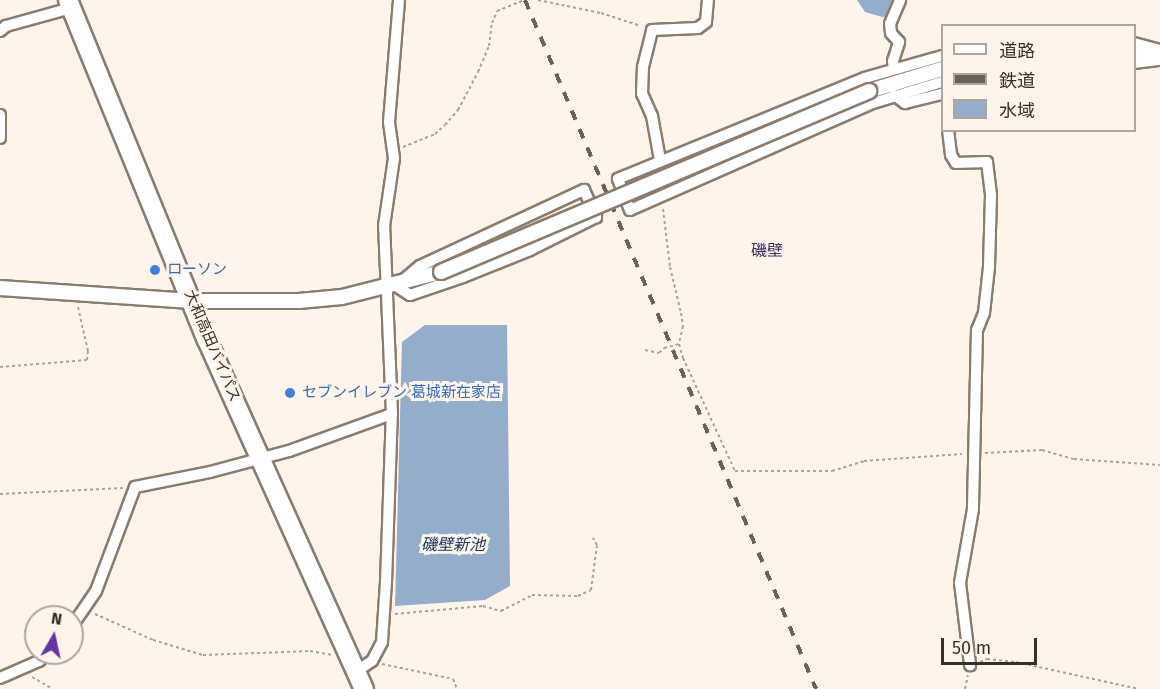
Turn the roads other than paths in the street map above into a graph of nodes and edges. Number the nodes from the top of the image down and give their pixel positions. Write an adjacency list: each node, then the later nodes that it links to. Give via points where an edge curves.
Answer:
1 (399, 0): 21 (street, via 389,122 394,158 384,226)
2 (708, 0): 20 (street, via 706,22 698,28 652,30 643,67 642,94 652,116)
3 (900, 0): 12 (street, via 890,24 891,33 899,42)
4 (70, 2): 5 (street); 23 (highway, 大和高田バイパス)
5 (0, 31)
6 (1136, 44): 7 (street)
7 (1160, 50)
8 (1136, 54): 10 (street)
9 (941, 56): 12 (street)
10 (1160, 58): 11 (street)
11 (1136, 63)
12 (894, 69): 20 (street)
13 (941, 69): 21 (street, bridge, via 869,91 441,272)
14 (941, 82): 16 (street)
15 (941, 94): 16 (street, via 905,103)
16 (894, 95): 20 (street, via 630,210 618,179)
17 (0, 115): 19 (street)
18 (948, 132): 28 (street, via 956,163 987,162 991,195 989,267 984,313 977,330 973,508 960,583)
19 (0, 138)
20 (660, 160)
21 (392, 286): 21 (street, via 420,266 584,190 596,217 530,250 410,295); 23 (street, via 310,300); 24 (street)
22 (0, 288): 23 (street)
23 (192, 301): 25 (highway, 大和高田バイパス)
24 (392, 414): 25 (street, via 290,451); 29 (street, via 382,642)
25 (261, 457): 26 (street, via 135,487 96,591); 29 (highway, 大和高田バイパス, via 349,652)
26 (84, 609)
27 (29, 665): 30 (street)
28 (970, 665)
29 (365, 666): 31 (highway, 大和高田バイパス)
30 (0, 678)
31 (364, 689)

